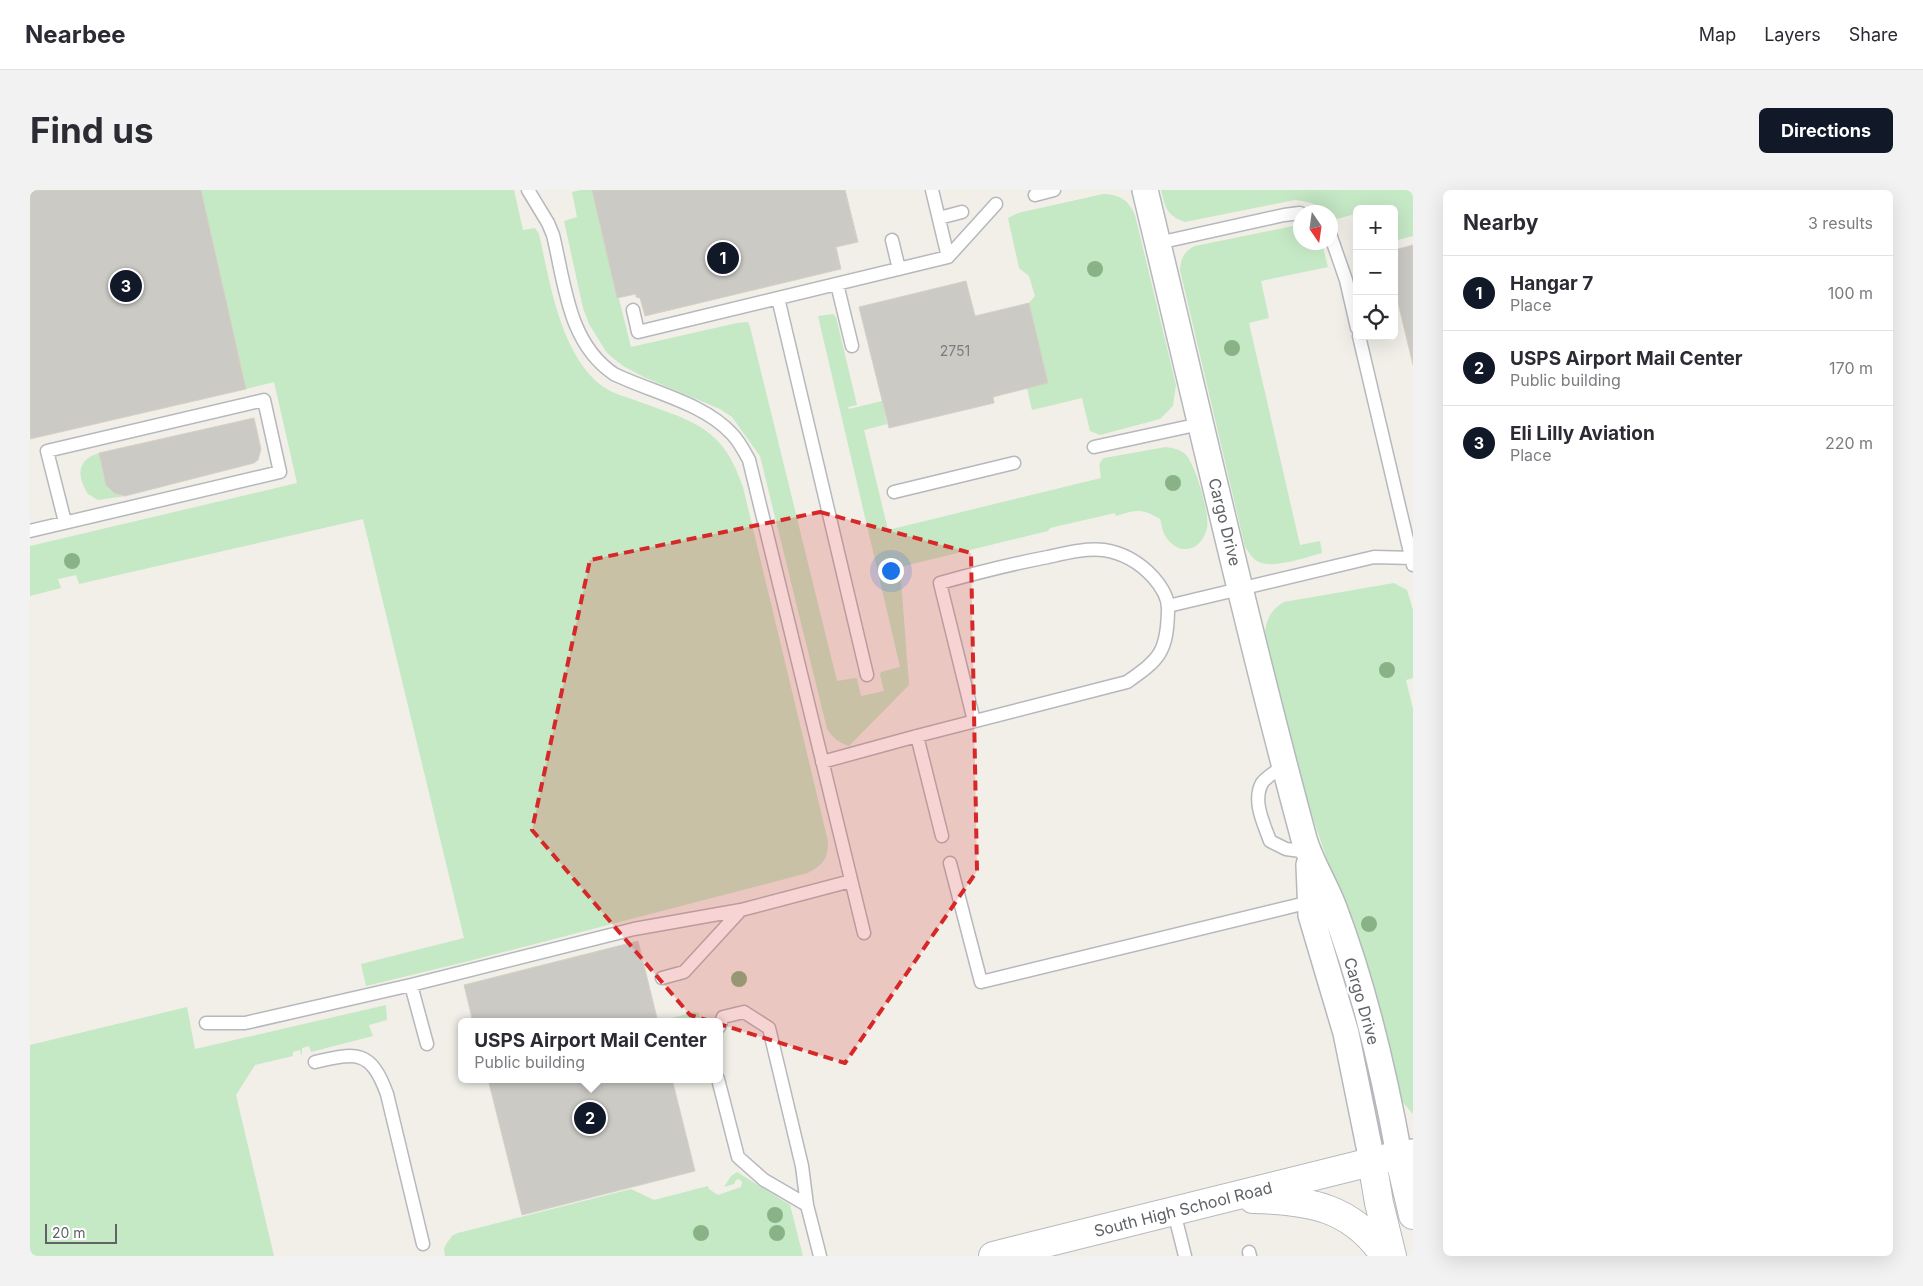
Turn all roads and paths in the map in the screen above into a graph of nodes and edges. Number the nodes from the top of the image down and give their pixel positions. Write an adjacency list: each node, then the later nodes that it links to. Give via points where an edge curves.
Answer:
1 (528, 190): 33 (lane, via 553,235 575,324 592,355 614,374 716,420 732,434 748,460)
2 (932, 190): 9 (lane)
3 (1054, 190): 5 (lane)
4 (1145, 190): 11 (street, Cargo Drive)
5 (1035, 194)
6 (996, 204): 13 (lane)
7 (962, 212): 9 (lane)
8 (1293, 214): 11 (lane)
9 (939, 218): 13 (lane)
10 (892, 240): 14 (lane)
11 (1158, 244): 21 (street, Cargo Drive)
12 (1336, 250): 18 (lane)
13 (948, 257): 14 (lane)
14 (899, 269): 15 (lane)
15 (837, 284): 16 (lane); 20 (lane)
16 (778, 298): 17 (lane, via 638,332); 30 (lane)
17 (633, 310)
18 (1353, 311)
19 (1360, 340): 27 (lane)
20 (852, 346)
21 (1200, 424): 22 (lane); 28 (street, Cargo Drive)
22 (1094, 447)
23 (1014, 463): 24 (lane)
24 (894, 492)
25 (64, 522): 25 (lane, via 280,472 264,400 47,450); 26 (lane)
26 (30, 530)
27 (1412, 561): 28 (lane, via 1374,557)
28 (1241, 589): 29 (lane); 34 (street, Cargo Drive)
29 (1168, 606): 31 (lane, via 1168,630 1161,652 1152,665 1127,682); 31 (lane, via 1160,586 1134,559 1105,550 1009,564 940,583)
30 (868, 675)
31 (974, 721): 32 (lane)
32 (917, 736): 33 (lane); 35 (lane)
33 (822, 762): 38 (lane)
34 (1284, 766): 36 (street, Cargo Drive); 36 (lane, via 1262,783 1258,803 1260,812 1270,841 1286,849)
35 (942, 836)
36 (1308, 852): 39 (street, Cargo Drive); 49 (street, Cargo Drive, via 1334,907 1363,997 1392,1117)
37 (950, 863): 39 (lane, via 981,982)
38 (851, 881): 40 (lane); 41 (lane)
39 (1310, 902): 50 (street, Cargo Drive, via 1346,1033)
40 (741, 910): 42 (lane, via 684,972); 43 (lane, via 634,929)
41 (864, 933)
42 (662, 978)
43 (411, 985): 45 (lane, via 245,1023); 46 (lane)
44 (723, 1019): 52 (lane, via 744,1012 769,1028 802,1166)
45 (206, 1023)
46 (427, 1044)
47 (315, 1062): 55 (lane, via 343,1055 359,1056 373,1065 381,1078)
48 (719, 1083): 52 (lane, via 738,1157 764,1180)
49 (1406, 1153): 50 (street, South High School Road); 54 (street)
50 (1372, 1161): 51 (street, South High School Road); 60 (street)
51 (1224, 1199): 53 (street, South High School Road); 59 (street, via 1273,1200 1320,1206 1337,1212 1361,1228)
52 (807, 1205): 56 (lane)
53 (1174, 1212): 57 (street, South High School Road); 58 (lane)
54 (1413, 1216)
55 (423, 1244)
56 (820, 1256)
57 (993, 1256)
58 (1185, 1256)
59 (1385, 1256)
60 (1392, 1256)

